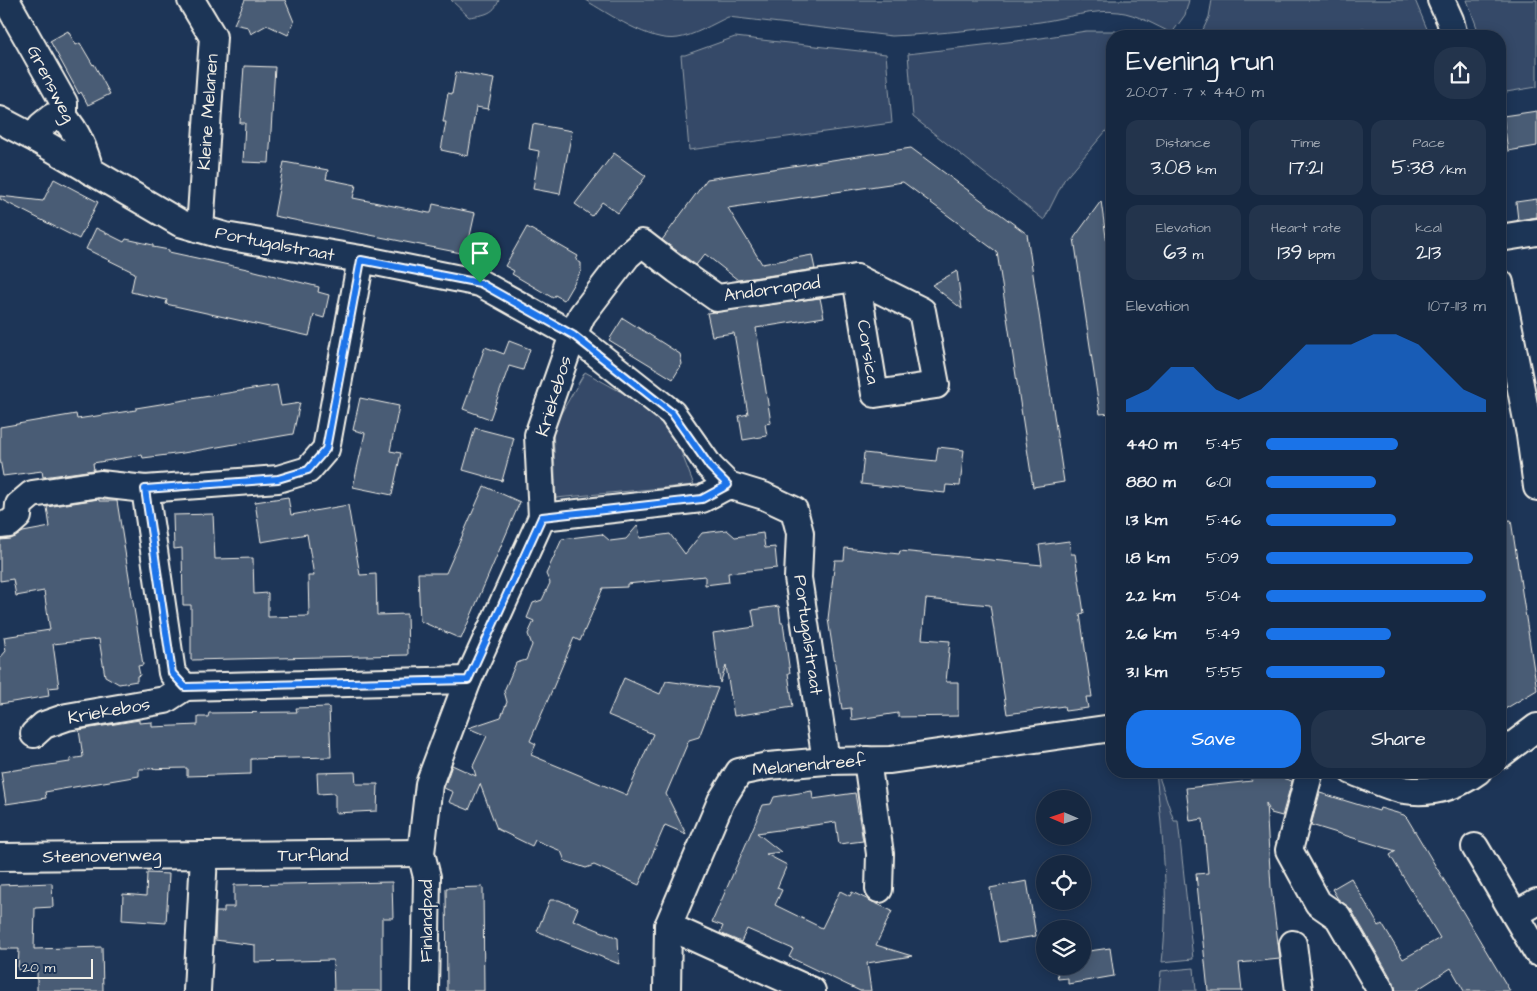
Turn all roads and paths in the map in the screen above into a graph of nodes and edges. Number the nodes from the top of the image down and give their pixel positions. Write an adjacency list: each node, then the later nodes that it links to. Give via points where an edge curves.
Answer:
1 (6, 0): 5 (street, Grensweg, via 64,103)
2 (191, 0): 9 (street, Kleine Melanen, via 213,37)
3 (1441, 0): 4 (street)
4 (1452, 30)
5 (64, 117): 7 (street, via 52,117 41,126); 8 (street, Grensweg, via 74,128)
6 (0, 120): 7 (street, Portugalstraat)
7 (38, 140): 8 (street, Portugalstraat)
8 (90, 171): 9 (street, Portugalstraat, via 180,223)
9 (200, 229): 12 (street, Portugalstraat)
10 (1537, 232): 11 (street)
11 (1506, 237)
12 (361, 260): 15 (street, Portugalstraat, via 480,283); 18 (street, via 326,449 308,470 278,479)
13 (856, 278): 13 (street, Corsica, via 874,394 936,385 922,311); 15 (street, Andorrapad, via 717,298 642,243 627,256 582,315)
14 (1506, 313): 17 (street)
15 (573, 335): 16 (street, Portugalstraat, via 672,413 710,467); 19 (street, Kriekebos, via 538,435)
16 (728, 485): 19 (street, via 702,499); 28 (street, Portugalstraat, via 794,510 800,533 798,578)
17 (1537, 487)
18 (145, 489): 20 (street, via 100,484 32,494 19,505 18,516 10,524); 22 (street, via 172,673)
19 (542, 517): 21 (street, Kriekebos)
20 (0, 525)
21 (468, 680): 22 (street); 33 (street, Kriekebos, via 429,784)
22 (185, 687): 25 (street, Kriekebos, via 165,700 67,718 44,725)
23 (1537, 727): 26 (street)
24 (1106, 729): 27 (street, Melanendreef, via 890,760)
25 (34, 734)
26 (1506, 750)
27 (867, 760): 28 (street, Melanendreef); 36 (street, via 880,854)
28 (826, 761): 38 (street, Melanendreef, via 739,772 720,801)
29 (1308, 778): 46 (street, via 1289,850 1318,903 1338,916)
30 (1371, 778): 31 (street, via 1403,790 1437,791)
31 (1469, 778)
32 (1475, 847): 37 (street)
33 (421, 852): 34 (street, Turfland); 42 (street, Finlandpad, via 427,877)
34 (204, 856): 35 (street, Steenovenweg); 41 (street)
35 (0, 858)
36 (879, 889)
37 (1526, 908): 40 (street)
38 (668, 926): 43 (street, Melanendreef); 44 (street)
39 (1293, 944): 45 (street)
40 (1537, 952)
41 (197, 991)
42 (425, 991)
43 (667, 991)
44 (812, 991)
45 (1299, 991)
46 (1380, 991)

